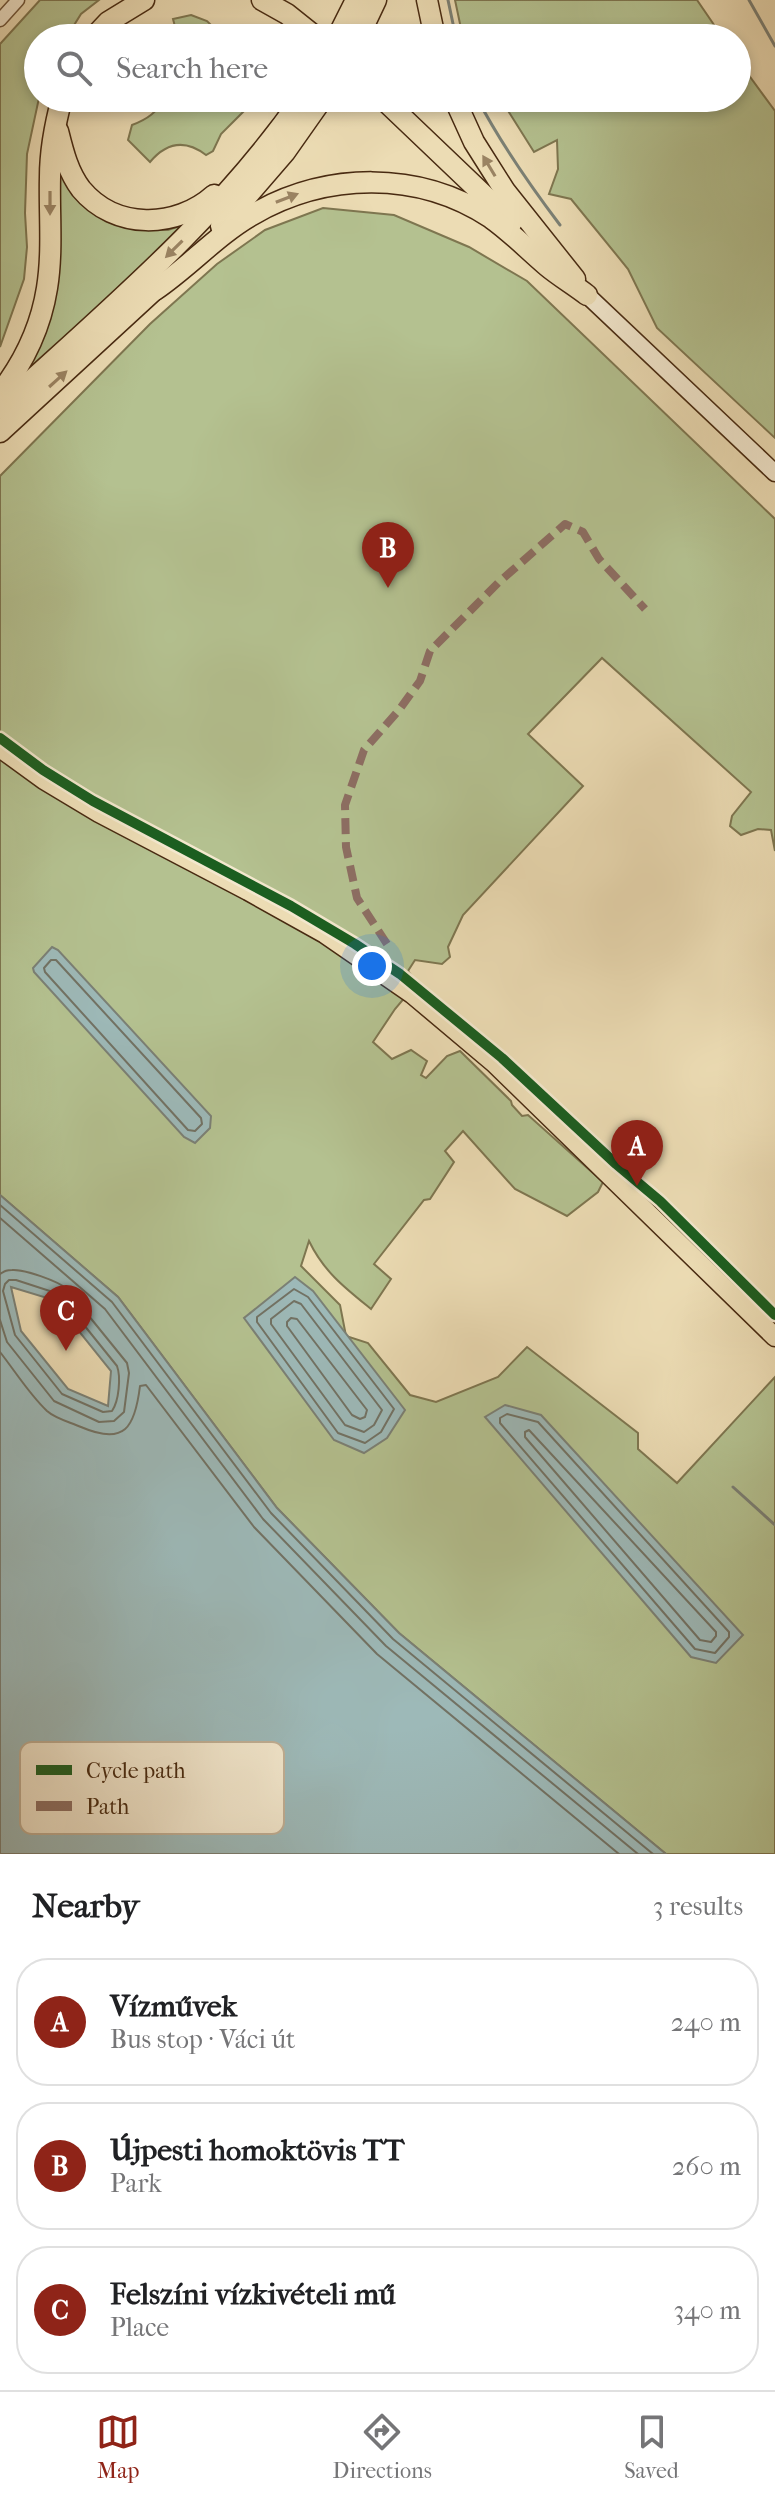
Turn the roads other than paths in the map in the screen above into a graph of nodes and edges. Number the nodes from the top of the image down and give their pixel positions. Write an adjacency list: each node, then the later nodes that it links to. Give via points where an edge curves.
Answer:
1 (18, 0): 7 (street)
2 (144, 0): 8 (highway)
3 (262, 0): 9 (highway)
4 (356, 0): 10 (highway)
5 (376, 0): 11 (highway)
6 (427, 0): 12 (highway)
7 (0, 20)
8 (106, 24)
9 (298, 24)
10 (344, 24)
11 (365, 24)
12 (432, 24)
13 (59, 112): 18 (highway)
14 (291, 112): 19 (highway)
15 (314, 112): 20 (highway, via 264,179)
16 (397, 112): 21 (highway)
17 (460, 112): 21 (highway, one-way to 17, via 505,191)
18 (56, 125): 19 (highway, via 80,188 117,215 155,221 186,213); 22 (highway, one-way to 22, via 44,302 24,357)
19 (246, 171): 23 (highway, one-way to 23, via 163,260)
20 (155, 290): 21 (highway, one-way to 21, via 224,234 276,202 321,187 380,182 438,193 489,217); 24 (highway, one-way to 20)
21 (587, 295): 25 (main road)
22 (0, 393)
23 (0, 409)
24 (0, 432)
25 (775, 473)
26 (0, 748): 27 (main road, via 99,813 325,934 412,994 494,1063)
27 (775, 1337)

